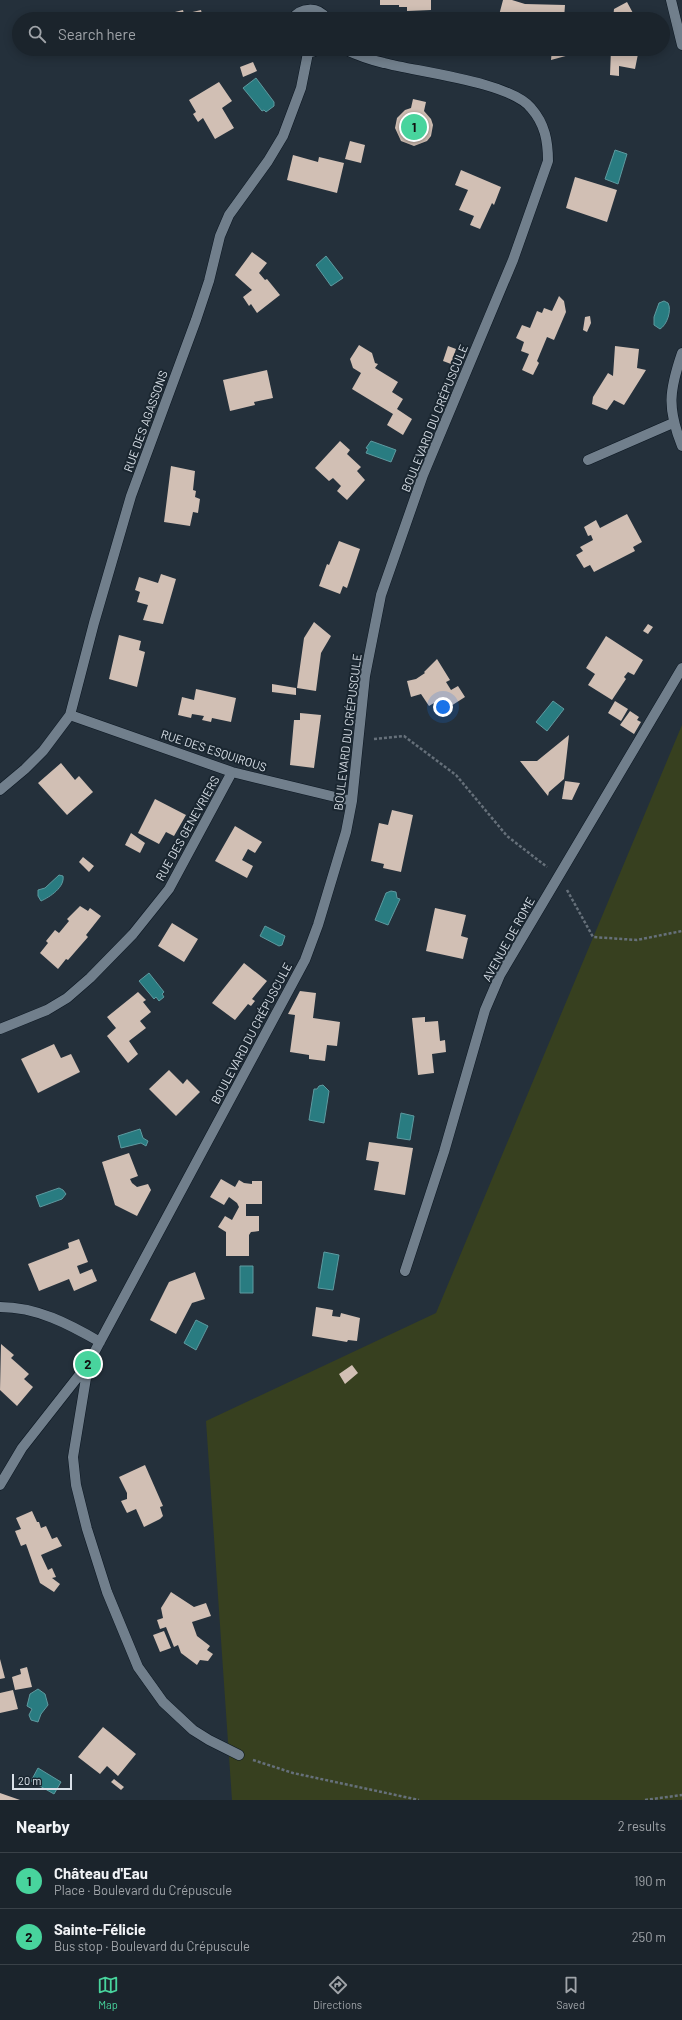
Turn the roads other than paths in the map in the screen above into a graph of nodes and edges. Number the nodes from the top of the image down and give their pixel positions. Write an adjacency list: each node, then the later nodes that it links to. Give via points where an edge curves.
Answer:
1 (671, 0): 5 (street)
2 (309, 5): 3 (street); 4 (street)
3 (300, 12)
4 (318, 12)
5 (682, 45)
6 (307, 56): 13 (street, RUE DES AGASSONS, via 301,88 283,136 229,215 220,236 196,320 131,496)
7 (364, 56): 16 (street, BOULEVARD DU CRÉPUSCULE, via 384,63 485,85 521,99 531,107 542,123 548,144 548,161 513,260 423,475 381,595 365,676)
8 (682, 353): 9 (street, via 672,394)
9 (673, 423): 10 (street); 11 (street)
10 (682, 446)
11 (588, 460)
12 (682, 668): 18 (street, AVENUE DE ROME, via 500,975 485,1010 444,1152)
13 (70, 715): 14 (street, RUE DES ESQUIROUS); 15 (street, RUE DES AGASSONS, via 43,751)
14 (232, 772): 16 (street, RUE DES ESQUIROUS); 17 (street, RUE DES GENEVRIERS, via 169,889 133,934 67,998 47,1010)
15 (0, 790)
16 (352, 802): 20 (street, BOULEVARD DU CRÉPUSCULE, via 346,832 305,960)
17 (0, 1029)
18 (405, 1271)
19 (0, 1307): 20 (street, via 22,1308 56,1318)
20 (100, 1342): 21 (street, BOULEVARD DU CRÉPUSCULE)
21 (88, 1364): 22 (street, via 22,1448); 23 (street, via 73,1458 76,1485 110,1599 138,1666 163,1702 193,1730)
22 (0, 1485)
23 (239, 1755)

